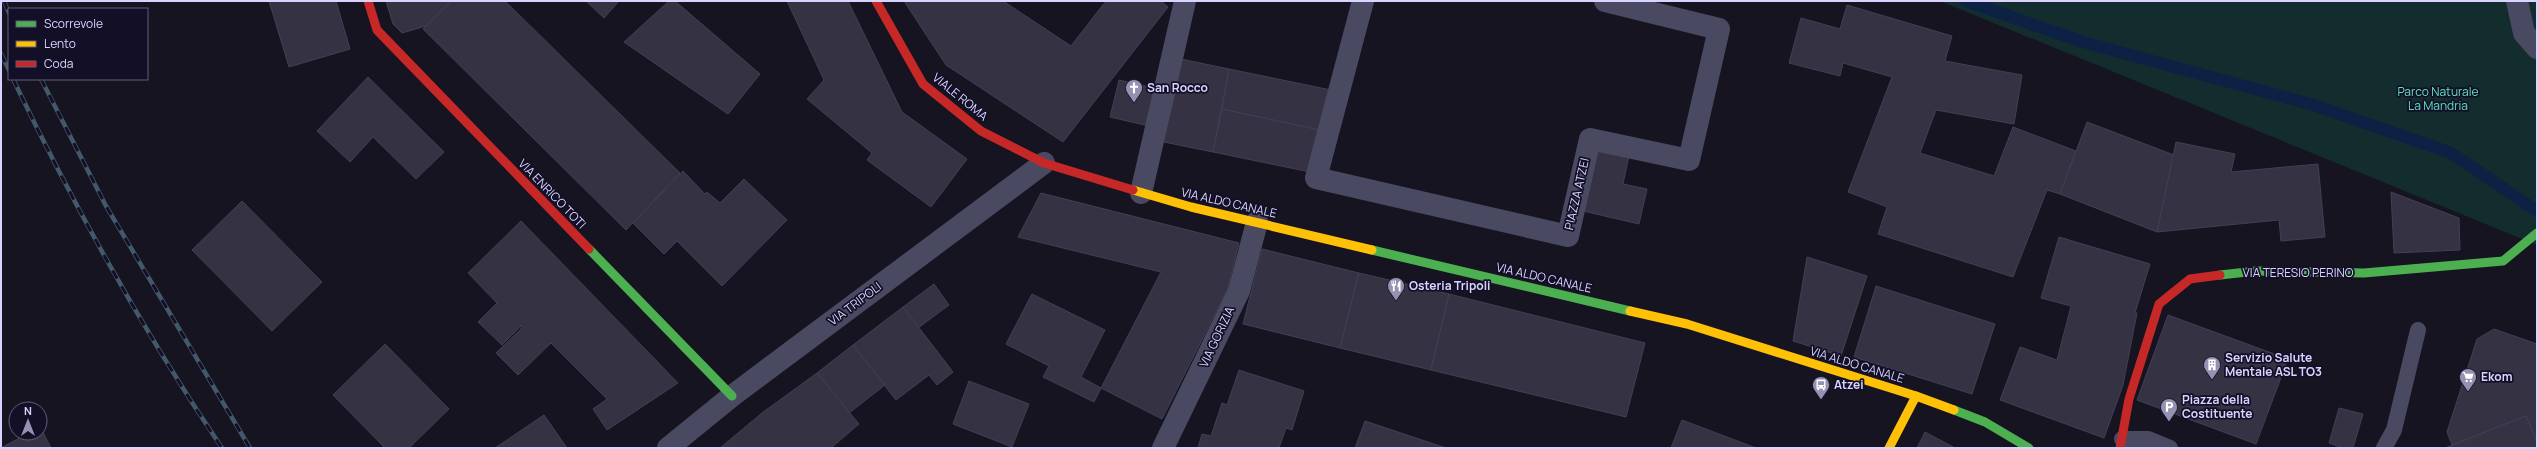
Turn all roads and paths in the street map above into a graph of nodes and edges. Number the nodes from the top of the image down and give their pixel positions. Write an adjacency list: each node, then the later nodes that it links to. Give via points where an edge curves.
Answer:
1 (368, 1): 13 (street, VIA ENRICO TOTI, via 377,30)
2 (876, 1): 8 (street, VIALE ROMA, via 923,84 981,130)
3 (1185, 1): 9 (street)
4 (1363, 1): 5 (street, PIAZZA ATZEI, via 1316,178 1568,236 1590,139 1689,160 1719,29)
5 (1605, 1)
6 (2517, 1): 7 (street, via 2524,33)
7 (2537, 48)
8 (1044, 163): 9 (street, VIA ALDO CANALE); 13 (street, VIA TRIPOLI)
9 (1141, 193): 10 (street, VIA ALDO CANALE)
10 (1257, 222): 14 (street, VIA ALDO CANALE, via 1687,324); 17 (street, VIA GORIZIA, via 1239,291)
11 (2537, 234): 15 (street, VIA TERESIO PERINO, via 2503,261 2364,273 2256,271 2190,279 2159,304 2129,399)
12 (2418, 330): 21 (lane, via 2394,430)
13 (732, 396): 16 (street, VIA TRIPOLI)
14 (1916, 396): 18 (street); 19 (street, VIA ALDO CANALE, via 1985,422)
15 (2121, 444): 20 (lane, via 2148,439)
16 (668, 448)
17 (1163, 448)
18 (1889, 448)
19 (2029, 448)
20 (2170, 448)
21 (2384, 448)

